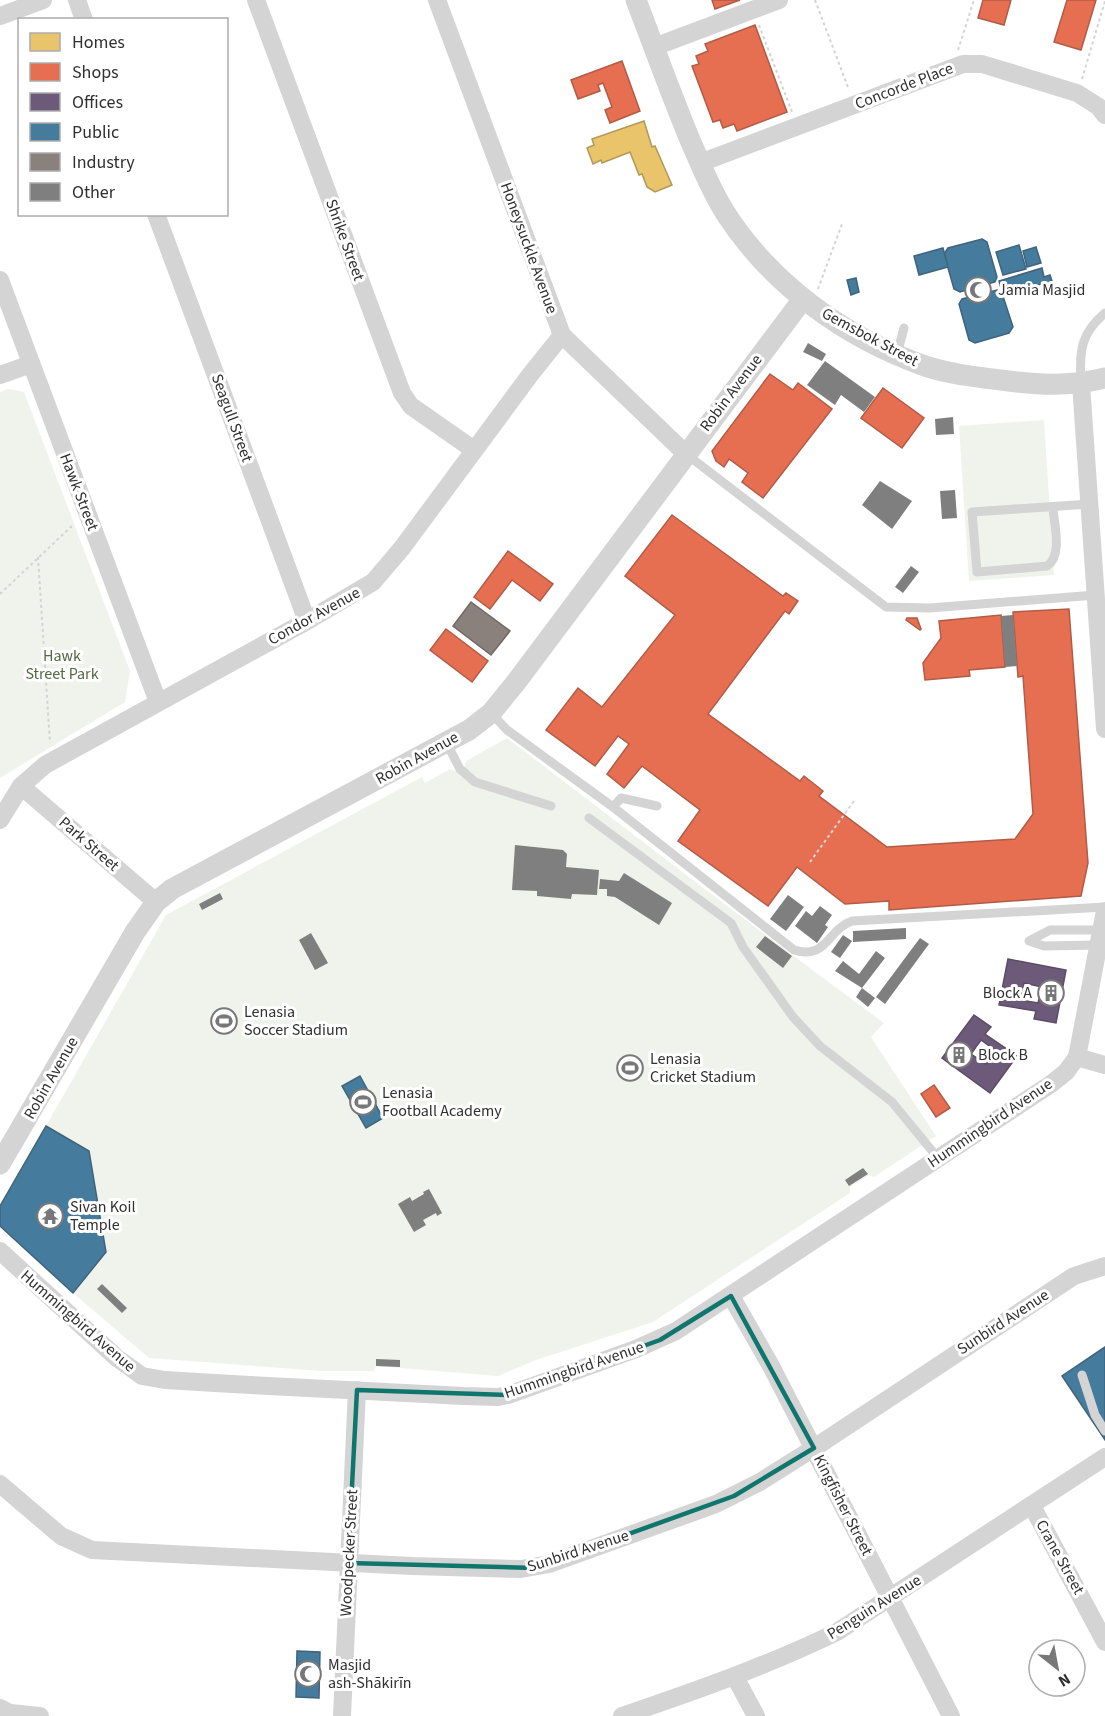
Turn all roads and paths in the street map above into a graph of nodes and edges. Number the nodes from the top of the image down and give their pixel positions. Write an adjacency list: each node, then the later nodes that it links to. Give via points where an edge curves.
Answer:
1 (43, 0): 11 (street)
2 (77, 0): 12 (street)
3 (256, 0): 32 (street, Shrike Street, via 402,393 411,406)
4 (437, 0): 26 (street, Honeysuckle Avenue)
5 (636, 0): 13 (street, Gemsbok Street)
6 (779, 0): 10 (street)
7 (815, 0): 16 (path)
8 (974, 0): 14 (path)
9 (1105, 1): 15 (path)
10 (753, 10): 13 (street); 18 (path)
11 (0, 15)
12 (83, 18)
13 (654, 47): 19 (street, Gemsbok Street)
14 (957, 53)
15 (1081, 80)
16 (855, 105): 17 (street, Concorde Place, via 963,64 981,64 1081,95); 18 (street, Concorde Place)
17 (1105, 115)
18 (797, 126): 19 (street, Concorde Place)
19 (700, 164): 23 (street, Gemsbok Street, via 739,233 768,266)
20 (157, 216): 40 (street, Seagull Street)
21 (843, 224): 23 (path)
22 (0, 280): 28 (street, Hawk Street)
23 (809, 297): 27 (street, Gemsbok Street, via 831,319); 33 (street, Robin Avenue)
24 (1105, 313): 31 (lane, via 1093,323 1082,343)
25 (904, 328): 27 (lane)
26 (562, 335): 32 (street, Condor Avenue); 33 (street, Honeysuckle Avenue)
27 (897, 354): 31 (street, Gemsbok Street, via 966,376 1049,385)
28 (31, 364): 29 (street); 41 (street, Hawk Street)
29 (0, 375)
30 (1105, 378): 31 (street, Gemsbok Street)
31 (1081, 384): 34 (street)
32 (474, 450): 40 (street, Condor Avenue, via 373,582)
33 (686, 454): 39 (lane, via 886,607 930,608); 42 (street, Robin Avenue)
34 (1090, 504): 35 (lane); 39 (street)
35 (1053, 508): 35 (lane, via 972,512 977,572 1052,564 1056,550)
36 (78, 522): 37 (path)
37 (38, 557): 38 (path); 45 (path)
38 (0, 594)
39 (1101, 594): 43 (street)
40 (307, 621): 41 (street, Condor Avenue)
41 (158, 702): 46 (street, Condor Avenue, via 64,753)
42 (491, 713): 44 (street, Robin Avenue); 50 (lane, via 507,730)
43 (1105, 729)
44 (446, 742): 48 (lane, via 460,769 475,782); 54 (street, Robin Avenue, via 172,889)
45 (51, 747)
46 (21, 786): 52 (street, Condor Avenue); 54 (street, Park Street)
47 (854, 801): 53 (path)
48 (551, 806)
49 (657, 806): 50 (lane, via 621,798)
50 (613, 807): 55 (lane, via 794,950 804,953 824,946 841,925 852,921)
51 (589, 818): 59 (lane, via 731,923 743,947 793,1017 820,1046 892,1102)
52 (0, 820)
53 (810, 862)
54 (156, 902): 60 (street, Robin Avenue)
55 (1105, 909): 56 (street)
56 (1100, 938): 56 (lane, via 1044,946 1029,941 1050,930); 57 (street)
57 (1077, 1057): 58 (street); 59 (street, Hummingbird Avenue, via 1051,1084)
58 (1105, 1065)
59 (938, 1158): 63 (street, Hummingbird Avenue)
60 (0, 1164)
61 (2, 1254): 65 (street, Hummingbird Avenue, via 142,1376 187,1382)
62 (1105, 1266): 67 (street, Sunbird Avenue, via 1074,1276)
63 (731, 1296): 65 (street, Hummingbird Avenue, via 660,1340 508,1395); 67 (street, Kingfisher Street)
64 (1082, 1375): 66 (lane, via 1095,1415)
65 (357, 1390): 71 (street, Woodpecker Street)
66 (1105, 1431)
67 (814, 1448): 71 (street, Sunbird Avenue, via 716,1504 534,1568); 72 (street, Kingfisher Street)
68 (1105, 1457): 70 (street, Penguin Avenue)
69 (0, 1484): 71 (street, Sunbird Avenue, via 61,1536 93,1550)
70 (1032, 1506): 72 (street, Penguin Avenue); 73 (street, Crane Street)
71 (348, 1563): 77 (street, Woodpecker Street)
72 (891, 1598): 74 (street, Penguin Avenue, via 837,1632); 80 (street, Kingfisher Street)
73 (1105, 1642)
74 (735, 1677): 78 (street, Penguin Avenue); 79 (street)
75 (6, 1712): 76 (street)
76 (40, 1716)
77 (342, 1716)
78 (622, 1716)
79 (756, 1716)
80 (951, 1716)

